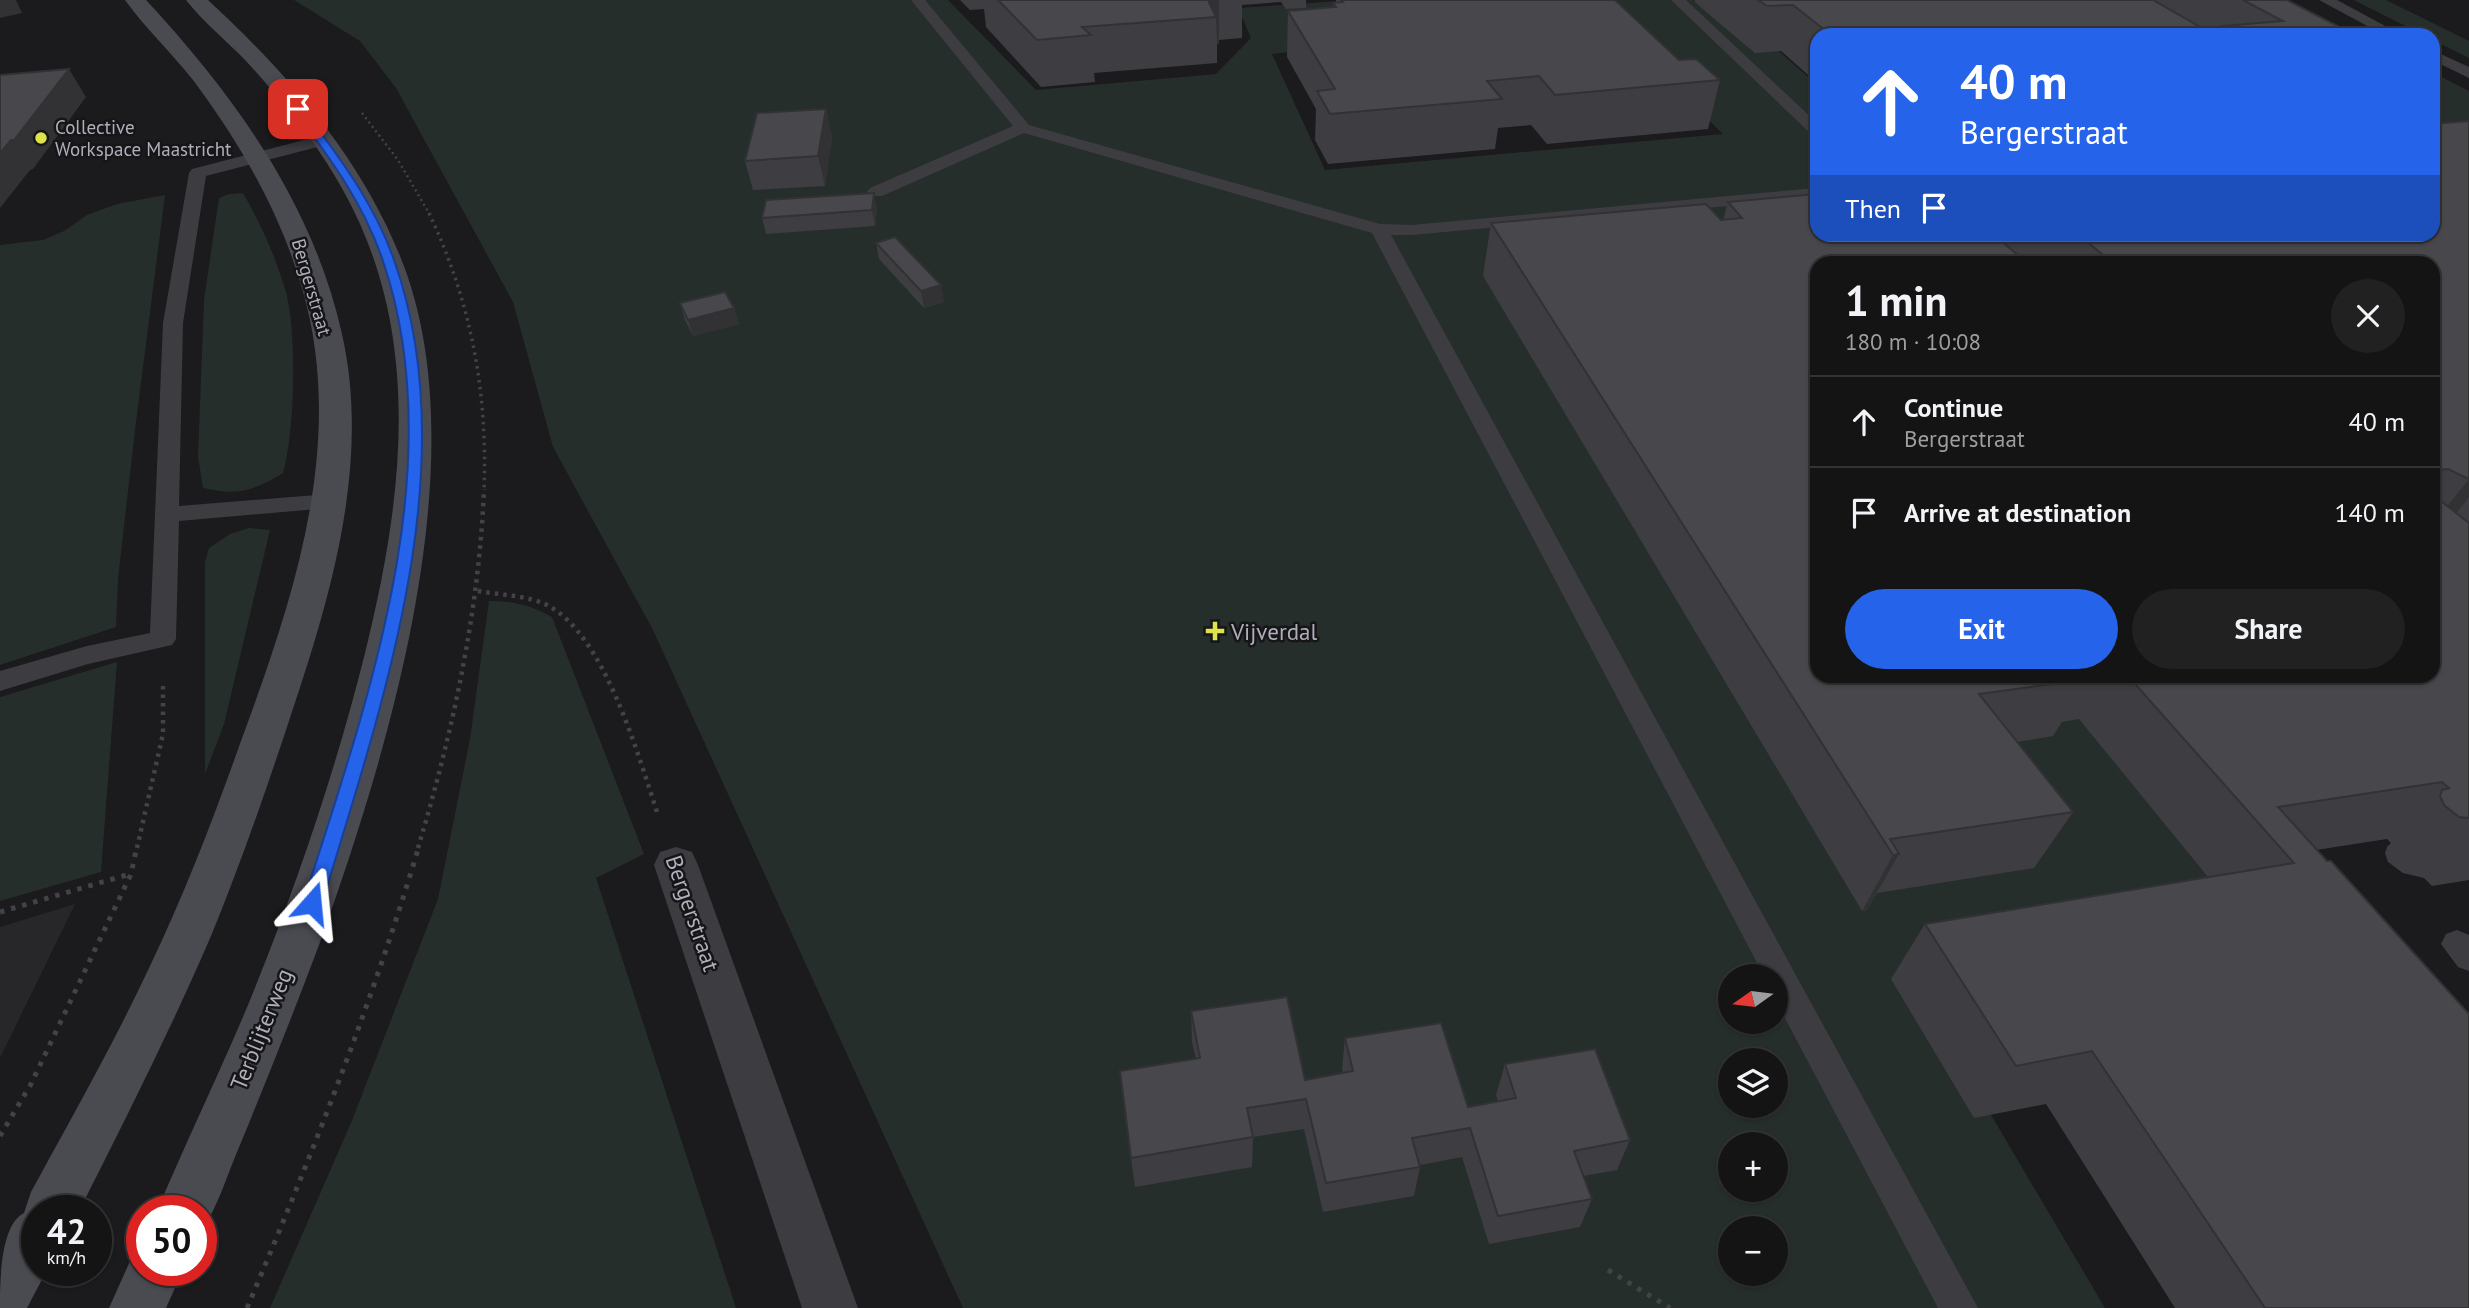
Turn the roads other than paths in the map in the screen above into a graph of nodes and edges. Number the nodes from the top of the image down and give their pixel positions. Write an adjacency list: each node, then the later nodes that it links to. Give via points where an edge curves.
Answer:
1 (135, 0): 12 (main road, Bergerstraat, via 186,57)
2 (196, 0): 11 (main road, via 252,55)
3 (918, 0): 10 (lane)
4 (1678, 0): 9 (lane)
5 (2326, 0): 6 (lane)
6 (2381, 28)
7 (2440, 58): 8 (lane)
8 (2469, 73)
9 (1810, 124)
10 (1023, 128): 13 (lane); 15 (lane)
11 (323, 140): 12 (lane); 21 (main road, Terblijterweg, via 349,178 384,250 405,318 416,400 410,522 397,602 367,727 312,903)
12 (257, 158): 16 (main road, Bergerstraat, via 298,236 316,285 328,339 335,397); 17 (lane, via 198,173 173,323)
13 (876, 191)
14 (1810, 194): 15 (lane, via 1412,230)
15 (1379, 229): 27 (lane)
16 (329, 501): 17 (lane); 20 (main road, Bergerstraat, via 278,696 205,895 148,1020)
17 (167, 515): 18 (lane, via 163,639)
18 (0, 681)
19 (676, 865): 26 (street, Bergerstraat)
20 (58, 1195)
21 (191, 1195)
22 (21, 1264): 24 (main road)
23 (147, 1286): 25 (main road)
24 (0, 1301)
25 (137, 1308)
26 (830, 1308)
27 (1959, 1308)

